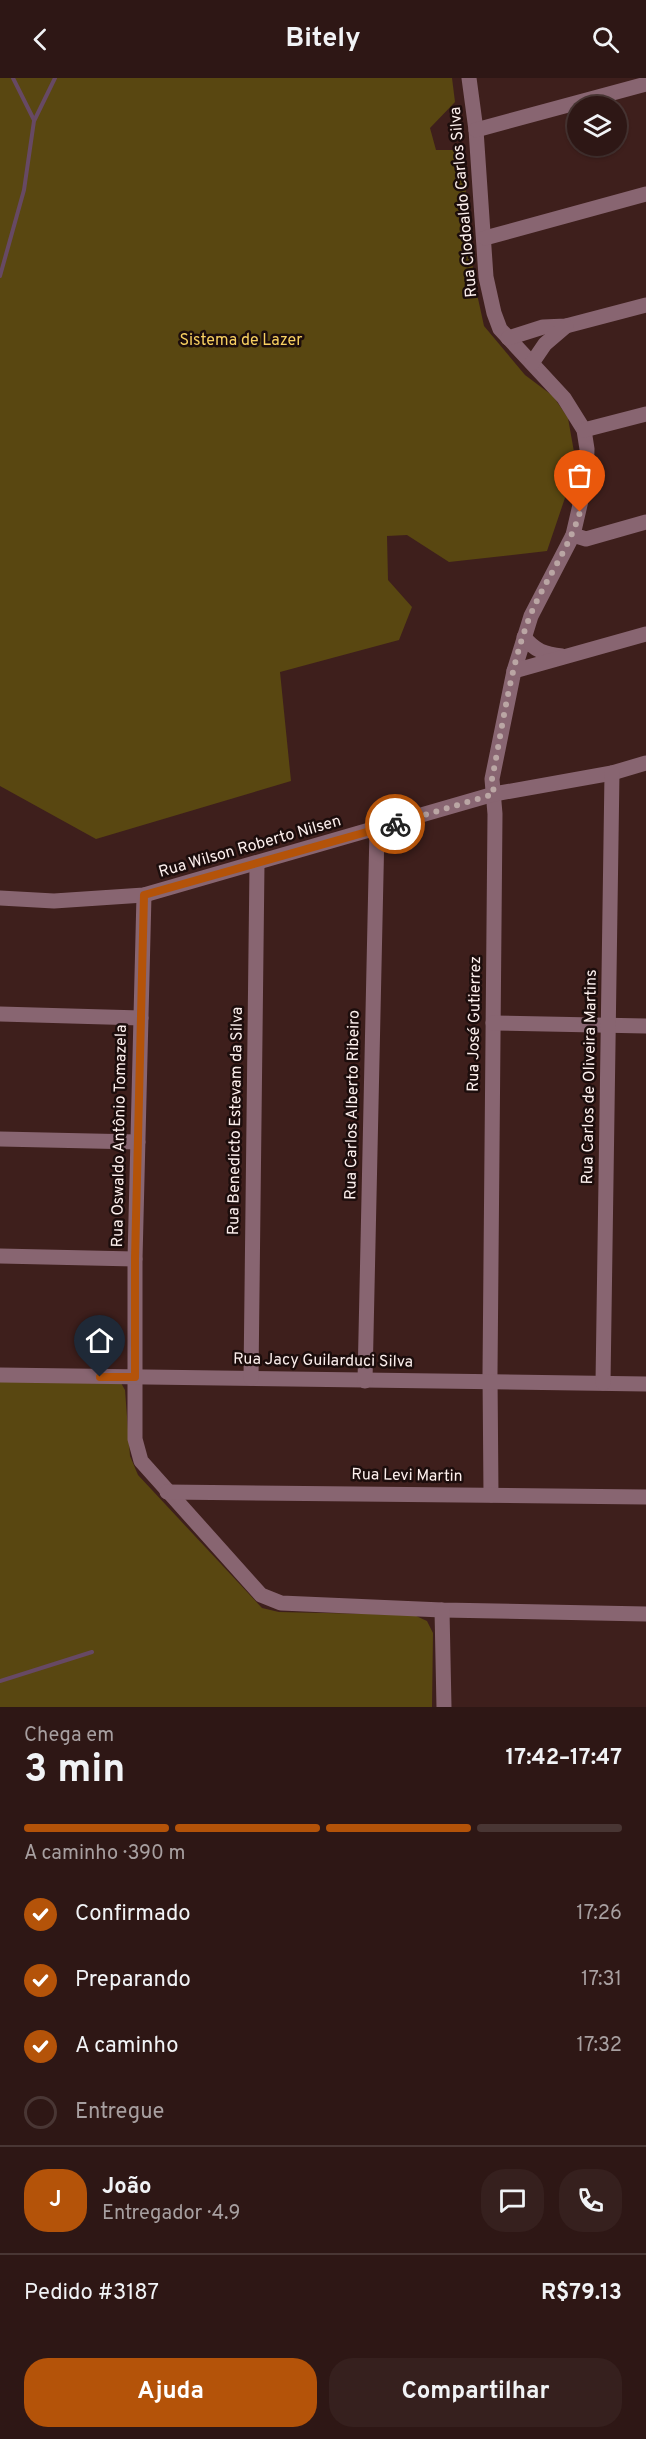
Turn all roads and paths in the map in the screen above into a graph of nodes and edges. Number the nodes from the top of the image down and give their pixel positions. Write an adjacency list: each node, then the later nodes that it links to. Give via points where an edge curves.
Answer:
1 (470, 78): 3 (street, Rua Clodoaldo Carlos Silva)
2 (646, 84): 3 (street)
3 (476, 130): 5 (street, Rua Clodoaldo Carlos Silva)
4 (646, 194): 5 (street)
5 (485, 238): 8 (street, Rua Clodoaldo Carlos Silva, via 486,277 494,314)
6 (646, 305): 7 (street)
7 (566, 326): 8 (street, via 543,327); 9 (street, via 544,344)
8 (508, 338): 9 (street, Rua Clodoaldo Carlos Silva)
9 (532, 363): 11 (street, Rua Clodoaldo Carlos Silva, via 564,398)
10 (646, 414): 11 (street)
11 (585, 430): 13 (street, via 586,479)
12 (646, 522): 13 (street, via 586,539)
13 (573, 535): 15 (street, via 531,616)
14 (646, 634): 16 (street)
15 (524, 638): 16 (street, via 545,654); 17 (street)
16 (565, 657): 17 (street)
17 (514, 671): 20 (street, Rua José Gutierrez, via 492,779)
18 (646, 763): 19 (street, Rua Wilson Roberto Nilsen)
19 (612, 772): 20 (street, Rua Wilson Roberto Nilsen); 28 (street, Rua Carlos de Oliveira Martins)
20 (494, 794): 21 (street, Rua Wilson Roberto Nilsen); 27 (street, Rua José Gutierrez)
21 (377, 829): 22 (street, Rua Wilson Roberto Nilsen); 37 (street, Rua Carlos Alberto Ribeiro)
22 (257, 864): 23 (street, Rua Wilson Roberto Nilsen); 36 (street, Rua Benedicto Estevam da Silva)
23 (144, 895): 24 (street, Rua Wilson Roberto Nilsen, via 54,901); 26 (street, Rua Oswaldo Antônio Tomazela)
24 (0, 898)
25 (0, 1014): 26 (street)
26 (141, 1018): 31 (street, Rua Oswaldo Antônio Tomazela)
27 (493, 1023): 28 (street); 38 (street, Rua José Gutierrez)
28 (609, 1026): 29 (street); 39 (street, Rua Carlos de Oliveira Martins)
29 (646, 1026)
30 (0, 1139): 31 (street)
31 (138, 1142): 33 (street, Rua Oswaldo Antônio Tomazela)
32 (0, 1256): 33 (street)
33 (135, 1259): 35 (street, Rua Oswaldo Antônio Tomazela)
34 (0, 1375): 35 (street, Rua Jacy Guilarduci Silva)
35 (135, 1377): 36 (street, Rua Jacy Guilarduci Silva); 41 (street, Rua Oswaldo Antônio Tomazela, via 135,1439 141,1461)
36 (251, 1378): 37 (street, Rua Jacy Guilarduci Silva)
37 (365, 1381): 38 (street, Rua Jacy Guilarduci Silva)
38 (490, 1381): 39 (street, Rua Jacy Guilarduci Silva); 42 (street, Rua José Gutierrez)
39 (603, 1383): 40 (street, Rua Jacy Guilarduci Silva)
40 (646, 1384)
41 (167, 1492): 42 (street, Rua Levi Martin); 44 (street, Rua Oswaldo Antônio Tomazela, via 261,1595 281,1603)
42 (491, 1495): 43 (street, Rua Levi Martin)
43 (646, 1497)
44 (442, 1610): 45 (street, Rua Oswaldo Antônio Tomazela); 46 (street)
45 (646, 1614)
46 (444, 1707)

